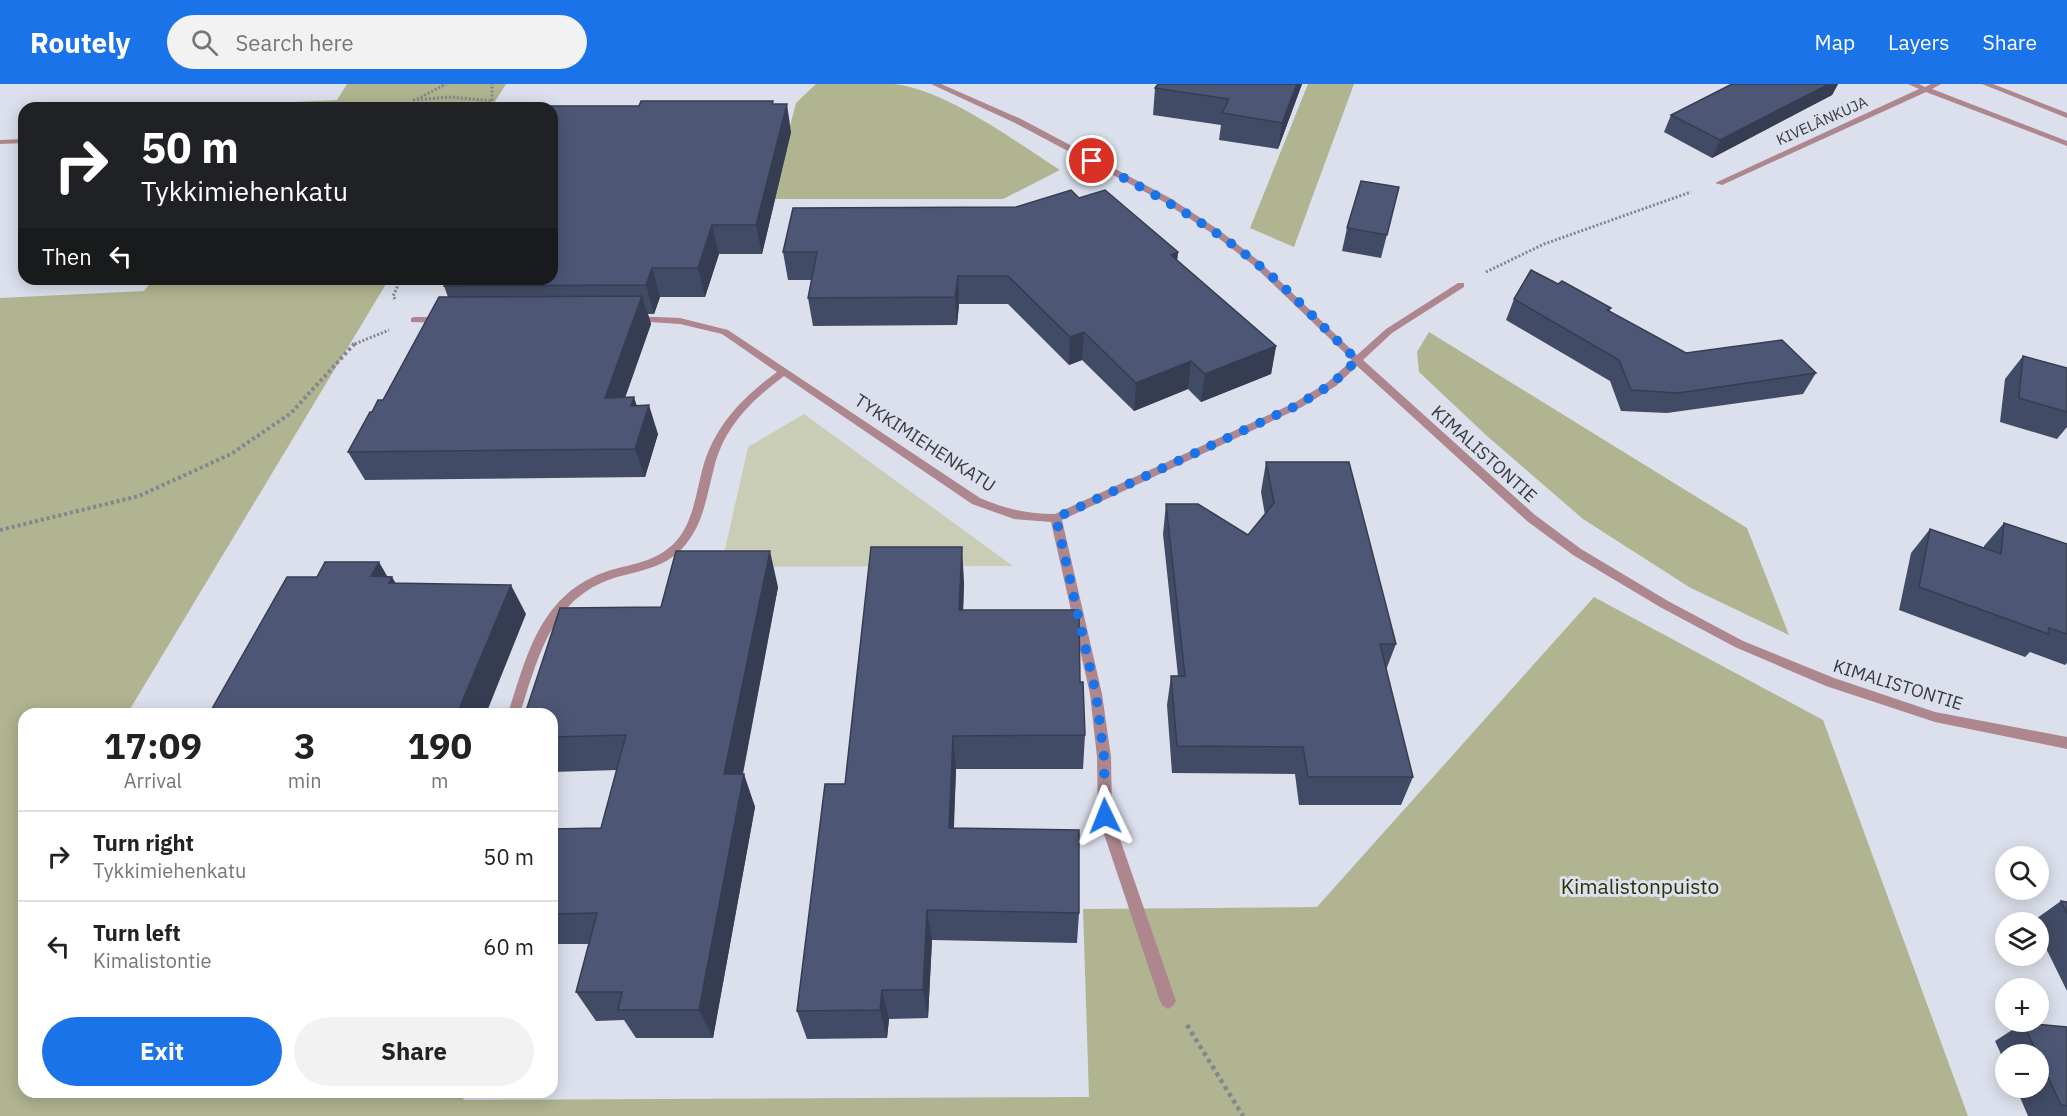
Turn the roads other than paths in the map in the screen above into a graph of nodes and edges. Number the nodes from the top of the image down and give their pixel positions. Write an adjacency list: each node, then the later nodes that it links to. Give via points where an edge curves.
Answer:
1 (935, 84): 15 (street, KIMALISTONTIE, via 1018,121 1192,216 1256,263)
2 (1912, 84): 5 (street)
3 (1937, 84): 5 (street, KIVELÄNKUJA)
4 (1986, 84): 6 (street)
5 (1926, 90): 9 (street); 10 (street, KIVELÄNKUJA)
6 (2067, 116)
7 (18, 141): 8 (street)
8 (0, 142)
9 (2067, 144)
10 (1719, 183)
11 (1461, 285): 15 (street, TYKKIMIEHENKATU, via 1389,331)
12 (623, 318): 16 (street, TYKKIMIEHENKATU, via 673,319 725,332)
13 (414, 320): 14 (street)
14 (449, 320)
15 (1357, 360): 17 (street, TYKKIMIEHENKATU, via 1332,384 1298,405); 19 (street, KIMALISTONTIE, via 1531,518 1577,552 1738,644 1830,682 1935,717)
16 (785, 371): 17 (street, TYKKIMIEHENKATU, via 976,501 1002,513); 18 (street, via 754,394 720,436 696,520 673,552 641,569 610,575 580,587 544,625)
17 (1056, 518): 20 (street, via 1096,694 1104,757 1105,816)
18 (516, 708)
19 (2067, 743)
20 (1168, 1001)

